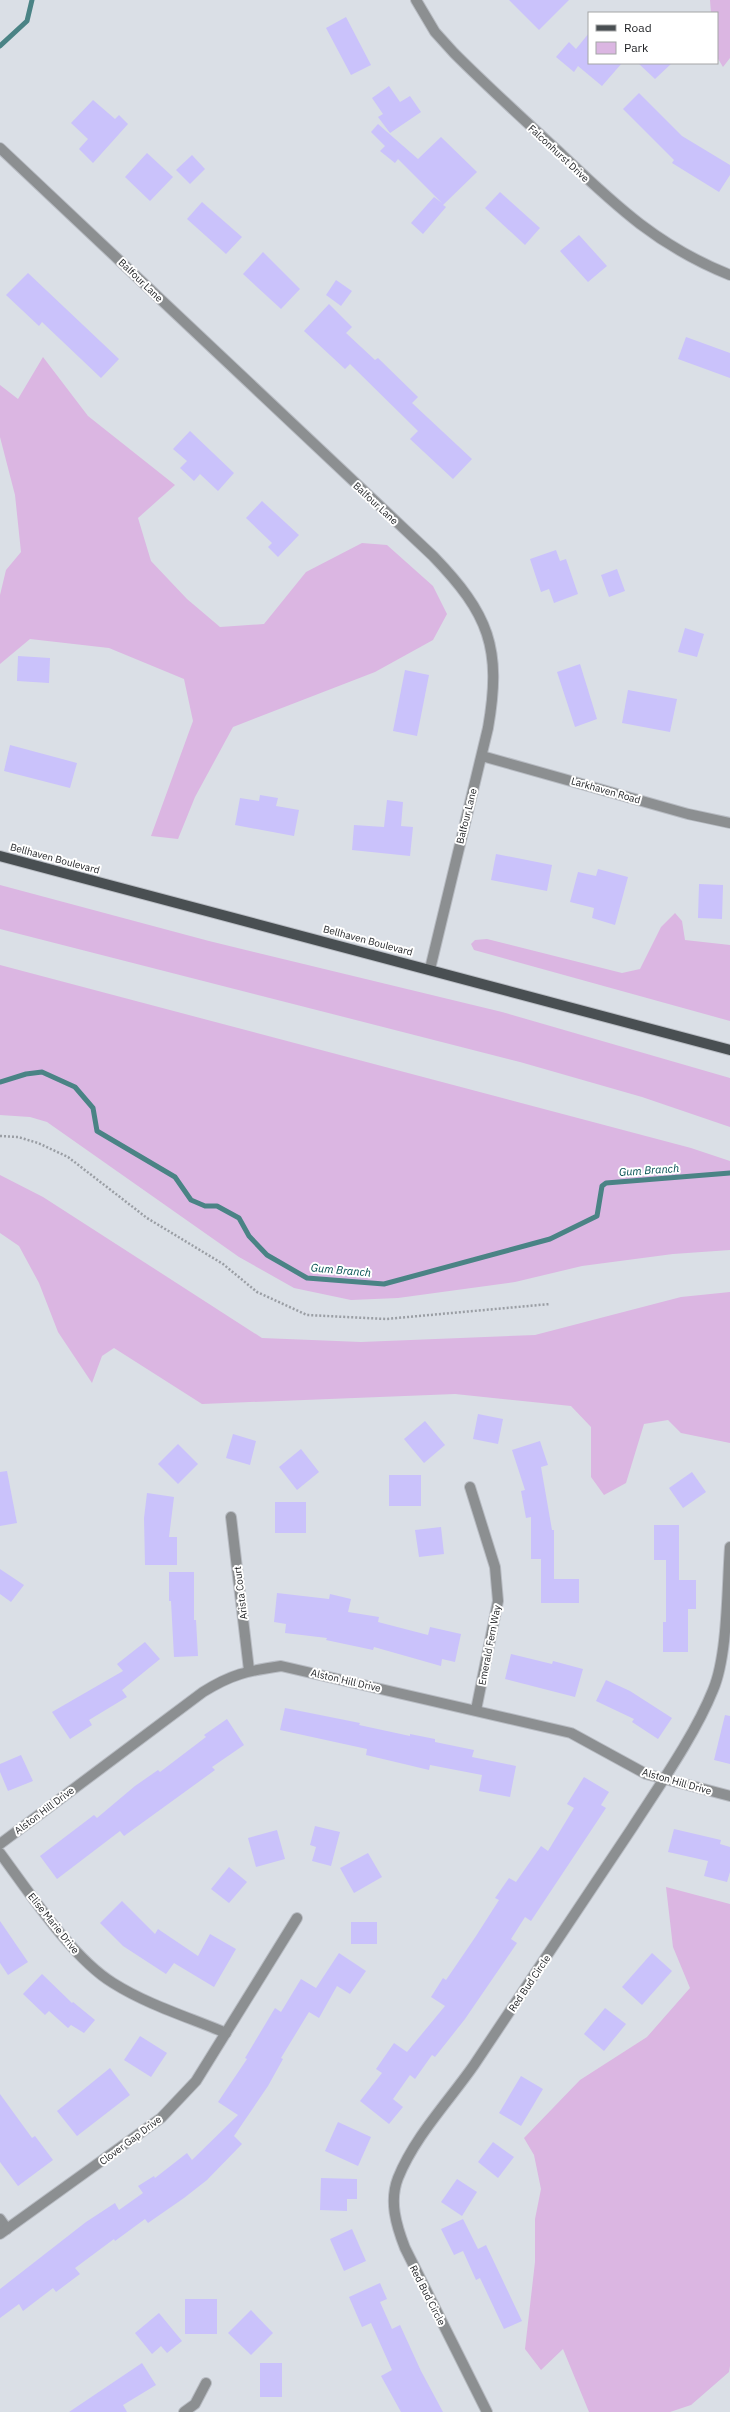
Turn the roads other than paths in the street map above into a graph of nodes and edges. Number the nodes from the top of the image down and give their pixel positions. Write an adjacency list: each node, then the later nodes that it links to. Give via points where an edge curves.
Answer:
1 (416, 0): 3 (street, Falconhurst Drive, via 435,32 454,53 590,183 669,246 700,263)
2 (0, 148): 4 (street, Balfour Lane, via 458,582 480,614 492,659 493,699)
3 (730, 275)
4 (482, 756): 5 (street, Larkhaven Road, via 688,814); 7 (street, Balfour Lane)
5 (730, 822)
6 (0, 856): 7 (main road, Bellhaven Boulevard)
7 (430, 969): 8 (main road, Bellhaven Boulevard)
8 (730, 1050)
9 (470, 1487): 13 (street, Emerald Fern Way, via 495,1567 498,1601)
10 (232, 1517): 12 (street, Arista Court)
11 (730, 1547): 14 (street, Red Bud Circle, via 720,1668 714,1690)
12 (250, 1670): 13 (street, Alston Hill Drive, via 281,1666); 16 (street, Alston Hill Drive, via 227,1677 203,1692)
13 (476, 1710): 14 (street, Alston Hill Drive, via 571,1733 646,1774)
14 (663, 1779): 15 (street, Alston Hill Drive); 24 (street, Red Bud Circle, via 562,1934 416,2146 397,2180 393,2210 397,2228)
15 (730, 1796)
16 (0, 1844)
17 (0, 1853): 19 (street, Elise Marie Drive, via 77,1952 111,1982 153,2004)
18 (297, 1918): 19 (street, Clover Gap Drive)
19 (226, 2033): 21 (street, Clover Gap Drive, via 196,2082 161,2118)
20 (0, 2219): 21 (street)
21 (4, 2232)
22 (206, 2383): 23 (street, via 195,2404)
23 (184, 2412)
24 (487, 2412)

